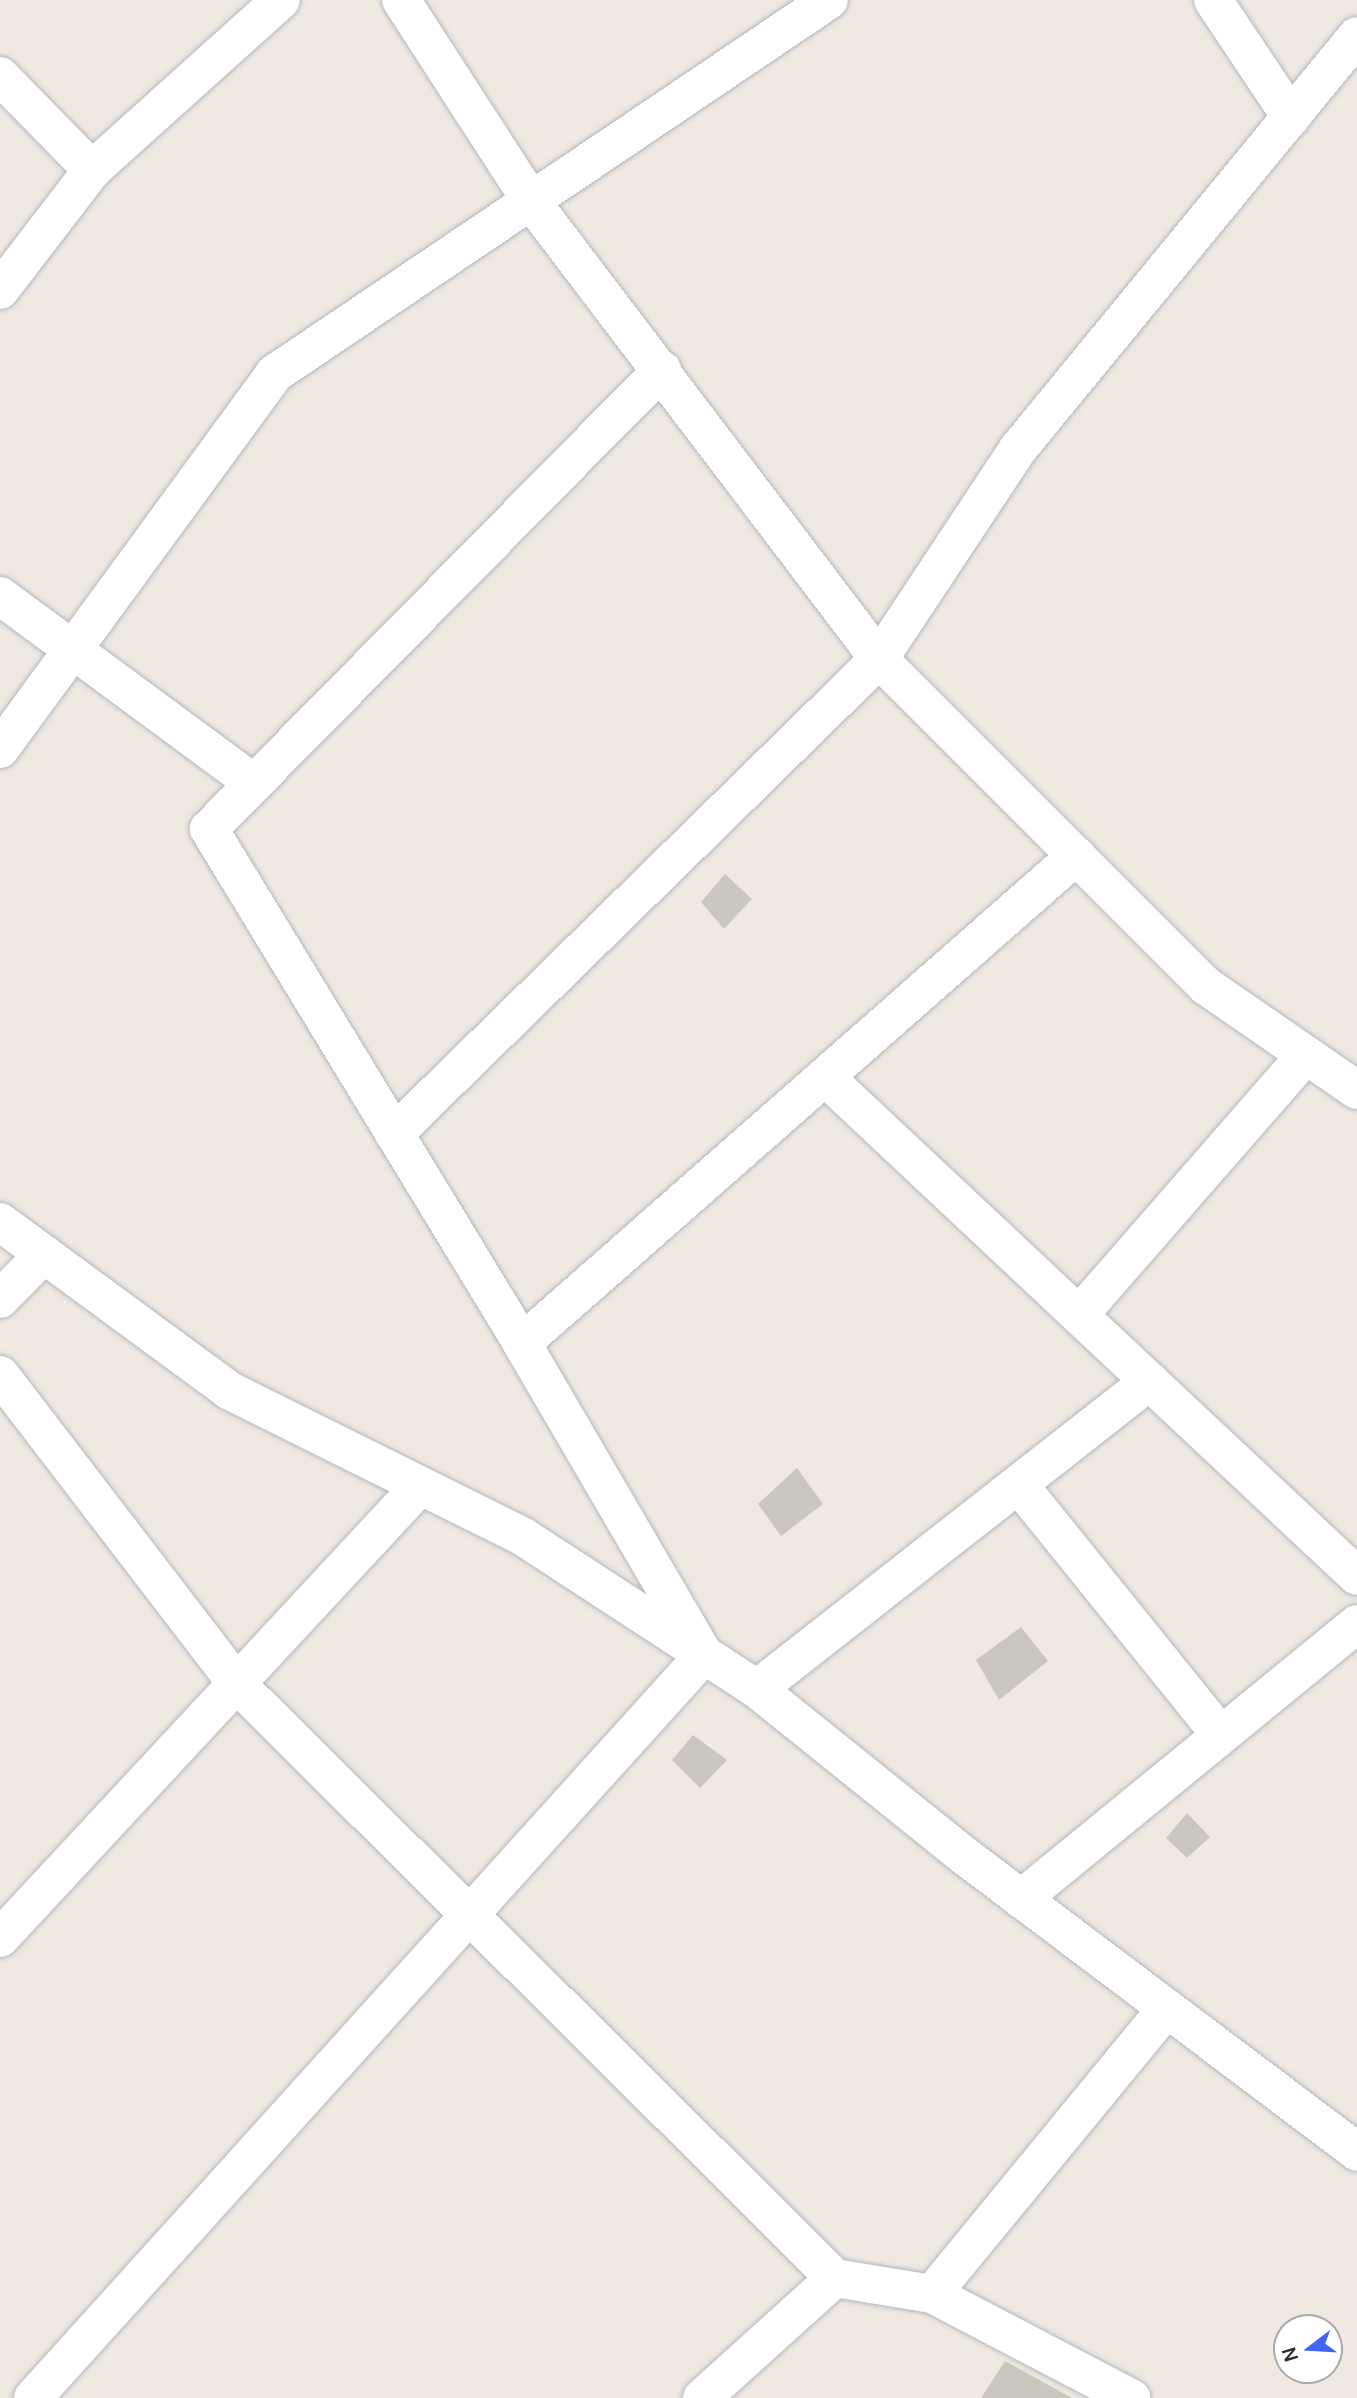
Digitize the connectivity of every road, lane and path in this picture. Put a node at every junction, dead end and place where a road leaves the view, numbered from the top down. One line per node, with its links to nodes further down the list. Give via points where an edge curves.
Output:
1 (281, 0): 8 (street)
2 (401, 0): 9 (street)
3 (830, 0): 9 (street)
4 (1213, 0): 7 (street)
5 (1357, 36): 7 (street)
6 (0, 76): 8 (street)
7 (1290, 117): 14 (street, via 1018,449)
8 (92, 170): 10 (street)
9 (531, 201): 11 (street); 13 (street, via 274,374)
10 (0, 290)
11 (662, 370): 14 (street); 16 (street)
12 (0, 596): 13 (street)
13 (73, 649): 15 (street); 16 (street)
14 (879, 659): 17 (street); 21 (street)
15 (0, 749)
16 (254, 783): 21 (street, via 209,829)
17 (1076, 856): 18 (street, via 1206,986); 19 (street)
18 (1306, 1055): 20 (street); 25 (street)
19 (825, 1077): 25 (street); 26 (street)
20 (1357, 1090)
21 (394, 1134): 26 (street)
22 (0, 1222): 23 (street)
23 (44, 1254): 24 (street); 30 (street, via 230,1391)
24 (0, 1299)
25 (1079, 1315): 28 (street)
26 (522, 1343): 33 (street)
27 (0, 1375): 34 (street)
28 (1150, 1381): 29 (street); 31 (street)
29 (1019, 1485): 35 (street); 36 (street)
30 (420, 1486): 33 (street, via 522,1536); 34 (street)
31 (1357, 1576)
32 (1357, 1624): 36 (street)
33 (704, 1655): 35 (street); 38 (street)
34 (236, 1683): 38 (street); 39 (street)
35 (757, 1689): 37 (street)
36 (1221, 1735): 37 (street)
37 (1021, 1899): 40 (street)
38 (469, 1915): 42 (street); 44 (street)
39 (0, 1938)
40 (1167, 2008): 41 (street); 43 (street)
41 (1357, 2152)
42 (835, 2278): 43 (street); 45 (street)
43 (932, 2294): 46 (street)
44 (33, 2398)
45 (702, 2398)
46 (1131, 2398)

